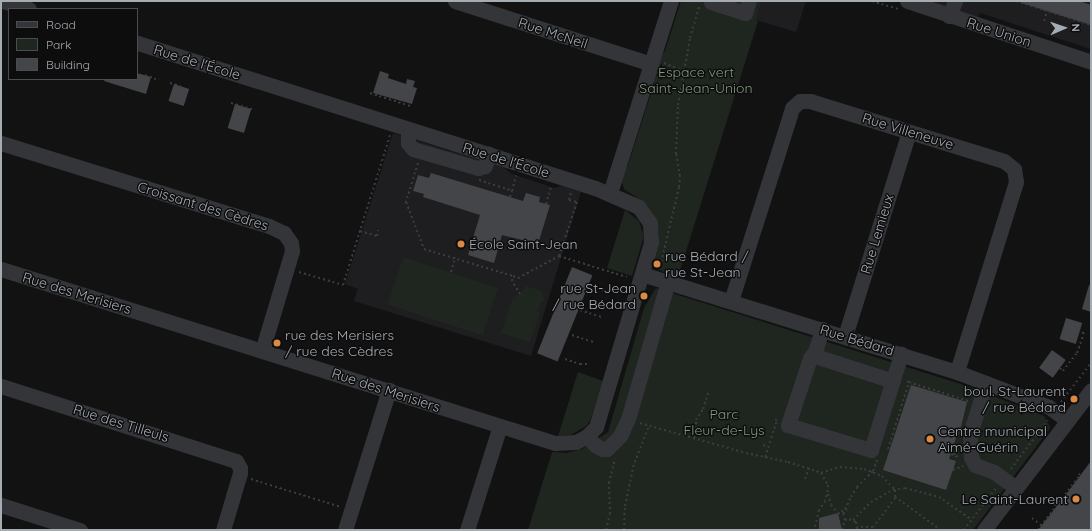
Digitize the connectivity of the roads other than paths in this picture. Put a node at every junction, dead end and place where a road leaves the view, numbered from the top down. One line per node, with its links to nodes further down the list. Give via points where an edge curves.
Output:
1 (3, 1): 8 (street)
2 (455, 1): 12 (street, Rue McNeil)
3 (671, 1): 12 (street)
4 (749, 1): 7 (street, via 745,13)
5 (907, 1): 9 (street, Rue Union)
6 (954, 1): 9 (street)
7 (706, 2)
8 (26, 8)
9 (949, 16): 11 (street, Rue Union)
10 (138, 43): 15 (street, Rue de l'École)
11 (1091, 62)
12 (654, 63): 15 (street)
13 (909, 132): 19 (street, Rue Villeneuve, via 810,101 796,103); 21 (street, Rue Lemieux); 25 (street, Rue Villeneuve, via 1004,161 1014,169 1016,176)
14 (1, 143): 22 (street, Croissant des Cèdres, via 269,226 284,233 291,243 292,251)
15 (610, 193): 17 (street, Rue de l'École, via 639,207 650,223 652,236)
16 (1, 269): 22 (street, Rue des Merisiers)
17 (637, 276): 18 (street, Rue Bédard); 33 (street, Rue de l'École, via 599,421)
18 (663, 276): 19 (street, Rue Bédard); 33 (street, via 628,419 620,436 606,449 602,449)
19 (731, 301): 20 (street, Rue Bédard)
20 (822, 329): 21 (street, Rue Bédard); 24 (street)
21 (845, 336): 23 (street, Rue Bédard)
22 (262, 351): 29 (street, Rue des Merisiers)
23 (902, 354): 25 (street, Rue Bédard); 26 (street)
24 (812, 355): 26 (street); 26 (street, via 788,425 871,450)
25 (957, 372): 27 (street, Rue Bédard)
26 (896, 380)
27 (986, 383): 31 (street, Rue Bédard, via 1049,407); 34 (street, via 970,434 971,457 975,465 994,472)
28 (1, 386): 37 (street, Rue des Tilleuls, via 227,457 239,464 240,475)
29 (389, 390): 32 (street, Rue des Merisiers); 38 (street)
30 (1091, 390): 31 (street)
31 (1067, 420): 34 (street)
32 (500, 426): 33 (street, Rue des Merisiers, via 561,444 576,442); 39 (street)
33 (587, 436)
34 (1016, 488): 40 (street)
35 (1, 505): 36 (street)
36 (80, 530)
37 (223, 530)
38 (345, 530)
39 (466, 530)
40 (984, 530)

